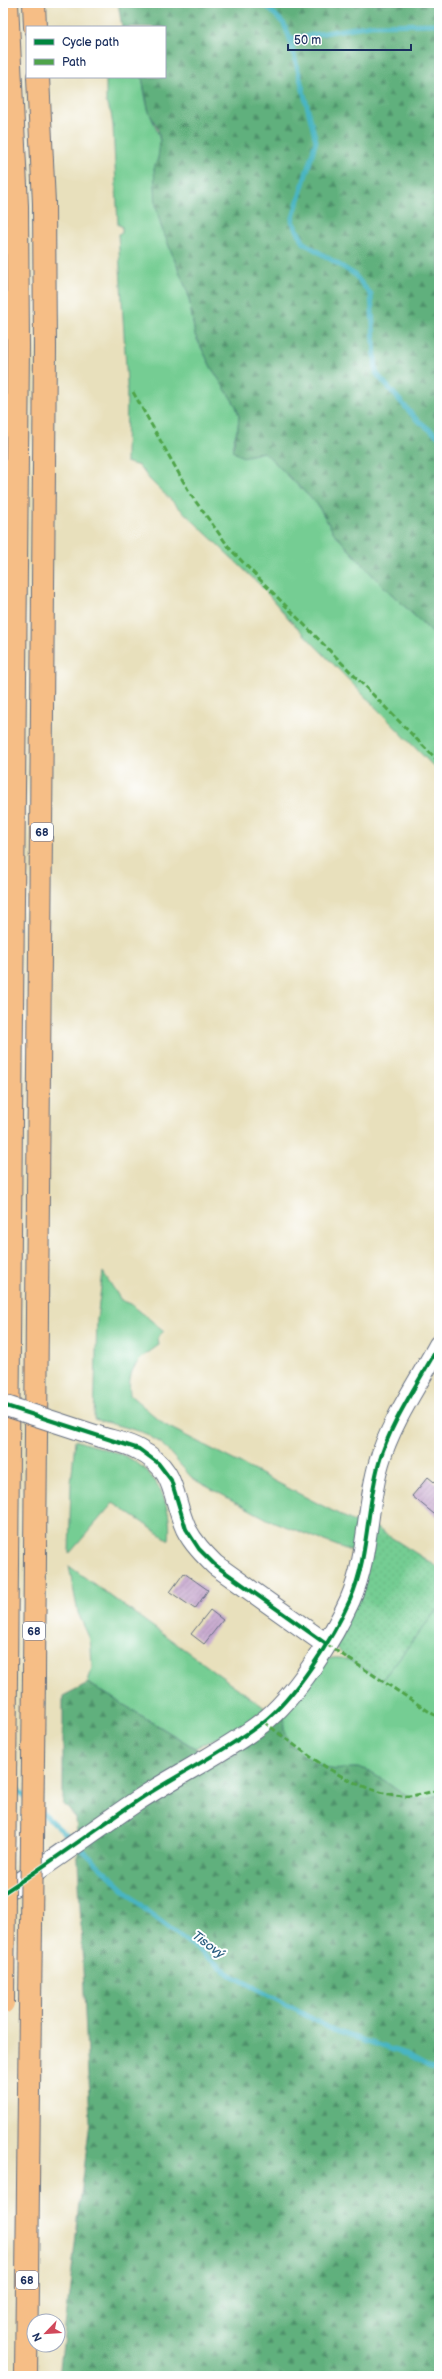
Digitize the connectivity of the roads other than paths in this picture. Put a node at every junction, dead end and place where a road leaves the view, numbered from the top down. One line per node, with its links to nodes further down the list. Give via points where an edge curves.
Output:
1 (7, 3): 9 (highway, 68, bridge, via 17,206 18,353)
2 (34, 3): 3 (highway)
3 (35, 26)
4 (38, 78): 10 (highway, 68, bridge, via 44,203 45,355)
5 (439, 1345): 7 (street, via 384,1445 374,1487 363,1561 350,1600)
6 (3, 1405): 7 (street, bridge, via 139,1449 158,1463 171,1480 186,1529 199,1549 215,1565)
7 (326, 1644): 8 (street, via 296,1687 264,1722 141,1799 62,1856)
8 (3, 1893)
9 (3, 2003)
10 (26, 2376)

